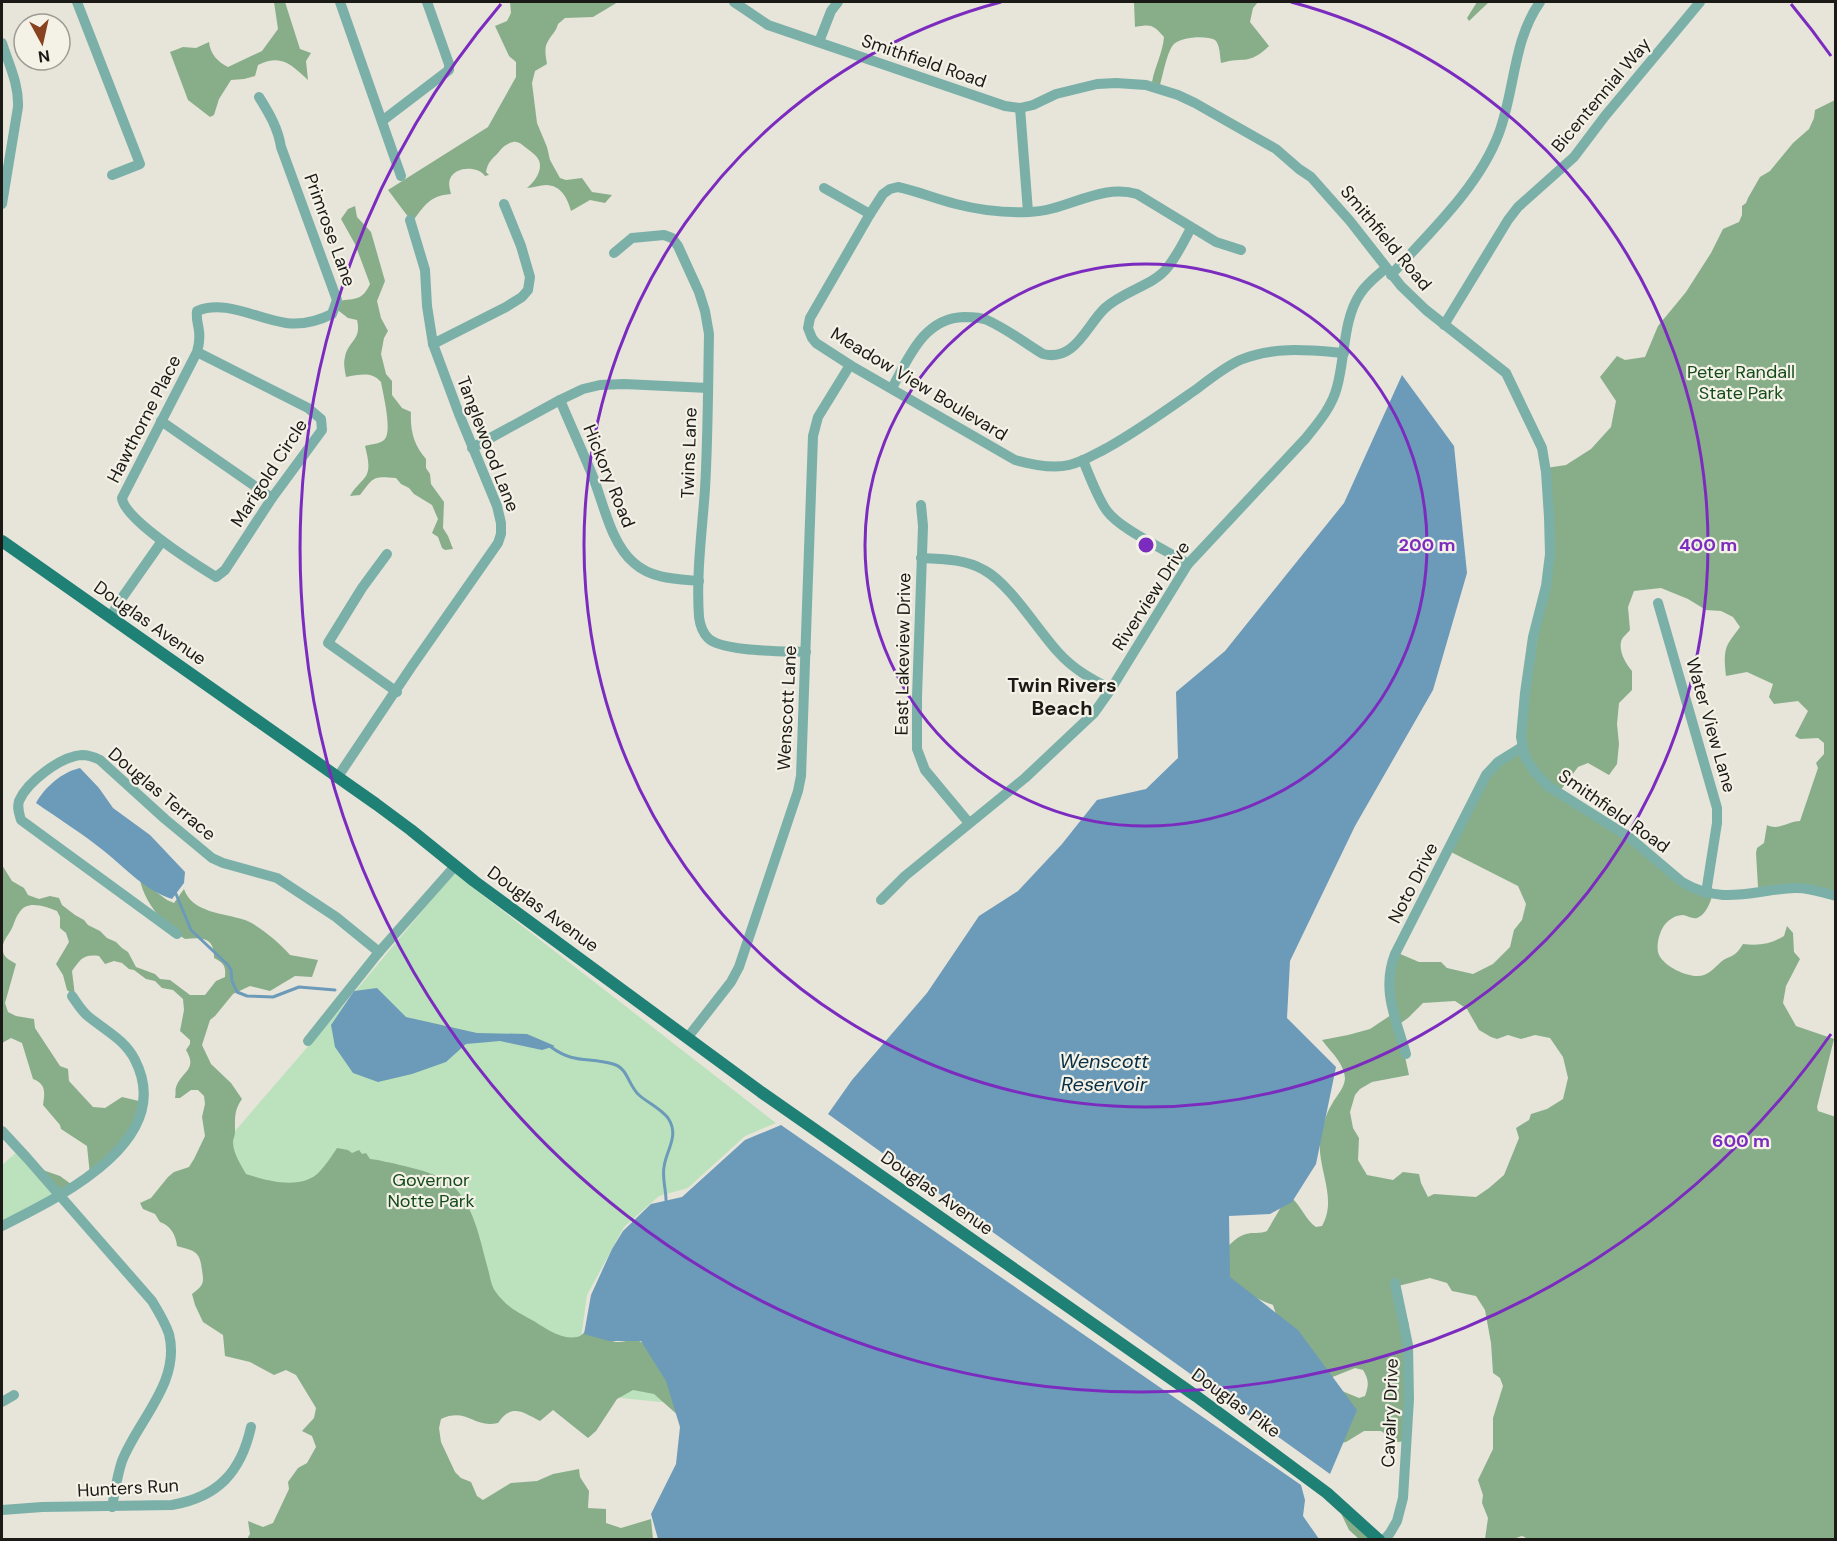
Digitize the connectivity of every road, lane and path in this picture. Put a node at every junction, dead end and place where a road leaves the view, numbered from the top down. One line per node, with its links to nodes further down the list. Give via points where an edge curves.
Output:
1 (77, 2): 13 (street, via 140,164)
2 (340, 2): 12 (street)
3 (427, 2): 12 (street, via 449,70)
4 (734, 2): 8 (street, Smithfield Road, via 768,25)
5 (838, 2): 8 (street)
6 (1539, 2): 24 (street, Riverview Drive, via 1524,31 1500,131 1485,163 1435,229)
7 (1700, 2): 26 (street, Bicentennial Way, via 1574,158 1518,207)
8 (819, 42): 11 (street, Smithfield Road)
9 (2, 44): 16 (street, via 18,95)
10 (259, 97): 25 (street, Primrose Lane, via 279,135 338,300 332,314 309,322 273,321 209,306)
11 (1020, 108): 18 (street); 24 (street, Smithfield Road, via 1056,94 1116,82 1146,85 1178,95 1276,149 1311,177)
12 (382, 121): 14 (street)
13 (112, 175)
14 (400, 176)
15 (824, 188): 19 (street)
16 (2, 204)
17 (504, 204): 27 (street, via 530,277 528,290 506,307)
18 (1028, 213): 19 (street, Meadow View Boulevard, via 955,204 898,187 883,195); 21 (street, Meadow View Boulevard, via 1056,209 1105,192 1128,191)
19 (870, 214): 30 (street, Meadow View Boulevard, via 808,323 816,343)
20 (410, 220): 27 (street, Tanglewood Lane, via 425,270)
21 (1191, 228): 22 (street, Meadow View Boulevard); 32 (street, via 1166,270 1116,298 1068,351 1053,356 1044,354 986,319 958,317 925,333)
22 (1241, 250)
23 (614, 252): 31 (street, Twins Lane, via 632,238 664,235 678,246 705,311 709,334)
24 (1389, 272): 26 (street, Smithfield Road); 29 (street, Riverview Drive, via 1366,286 1354,304)
25 (197, 311): 28 (street, Hawthorne Place)
26 (1444, 325): 50 (street, Smithfield Road, via 1506,373 1542,448 1550,554 1533,637)
27 (433, 344): 35 (street, Tanglewood Lane)
28 (197, 352): 34 (street, Hawthorne Place); 37 (street, Marigold Circle, via 308,408 321,419 322,430)
29 (1344, 353): 36 (street, Meadow View Boulevard, via 1282,350 1239,361 1126,437); 43 (street, Riverview Drive, via 1337,389 1320,421)
30 (850, 365): 32 (street, Meadow View Boulevard); 47 (street, Wenscott Lane, via 818,417 813,436)
31 (708, 388): 33 (street, via 600,385); 44 (street, Twins Lane)
32 (892, 388): 36 (street, Meadow View Boulevard, via 1015,460 1048,466)
33 (560, 400): 35 (street); 44 (street, Hickory Road, via 618,544 633,563 653,575)
34 (161, 421): 37 (street); 40 (street, Hawthorne Place, via 122,498 131,515)
35 (472, 448): 49 (street, Tanglewood Lane, via 497,506 501,534)
36 (1083, 460): 43 (street, via 1103,504 1115,519)
37 (272, 498): 40 (street, Marigold Circle, via 225,570 216,577)
38 (921, 505): 42 (street, East Lakeview Drive)
39 (2, 541): 46 (main road, Douglas Avenue)
40 (162, 541): 46 (street)
41 (387, 554): 49 (street, via 328,643)
42 (921, 558): 48 (street, via 952,559 984,569 1071,665); 52 (street, East Lakeview Drive, via 917,749 925,770)
43 (1188, 564): 48 (street, Riverview Drive)
44 (699, 581): 47 (street, Twins Lane, via 699,619 709,640 720,646)
45 (1658, 603): 54 (street, Water View Lane, via 1717,808)
46 (111, 617): 51 (main road, Douglas Avenue)
47 (806, 652): 60 (street, Wenscott Lane, via 798,791 739,967)
48 (1111, 689): 52 (street, Riverview Drive, via 1073,734)
49 (397, 692): 51 (street, Tanglewood Lane)
50 (1522, 747): 54 (street, Smithfield Road, via 1525,758 1548,786 1629,837 1682,882); 62 (street, Noto Drive, via 1486,775 1393,960 1388,987)
51 (338, 778): 53 (main road, Douglas Avenue)
52 (969, 824): 56 (street, Riverview Drive)
53 (455, 866): 58 (street); 60 (main road, Douglas Avenue)
54 (1706, 893): 55 (street, Smithfield Road, via 1733,896 1797,888)
55 (1836, 896)
56 (881, 900)
57 (177, 934): 58 (street, Douglas Terrace, via 21,819 18,803 31,784 65,759 82,755 100,760 212,858 277,879 336,917)
58 (379, 952): 61 (street)
59 (72, 996): 64 (street, via 87,1016 126,1046 136,1061 143,1092 139,1121 120,1150)
60 (688, 1037): 67 (main road, Douglas Avenue)
61 (308, 1041)
62 (1406, 1054)
63 (2, 1131): 64 (street)
64 (61, 1196): 65 (street); 71 (street, via 152,1301 161,1315 171,1349 169,1370 160,1392 123,1460)
65 (2, 1226)
66 (1395, 1283): 74 (street, Cavalry Drive, via 1408,1345 1409,1399 1403,1498 1397,1521)
67 (1064, 1305): 73 (main road, Douglas Pike, via 1327,1493)
68 (14, 1395): 69 (street)
69 (2, 1402)
70 (251, 1427): 71 (street, Hunters Run, via 238,1462 218,1487 207,1494 172,1505)
71 (112, 1507): 72 (street, Hunters Run)
72 (2, 1510)
73 (1379, 1539)
74 (1384, 1539)

